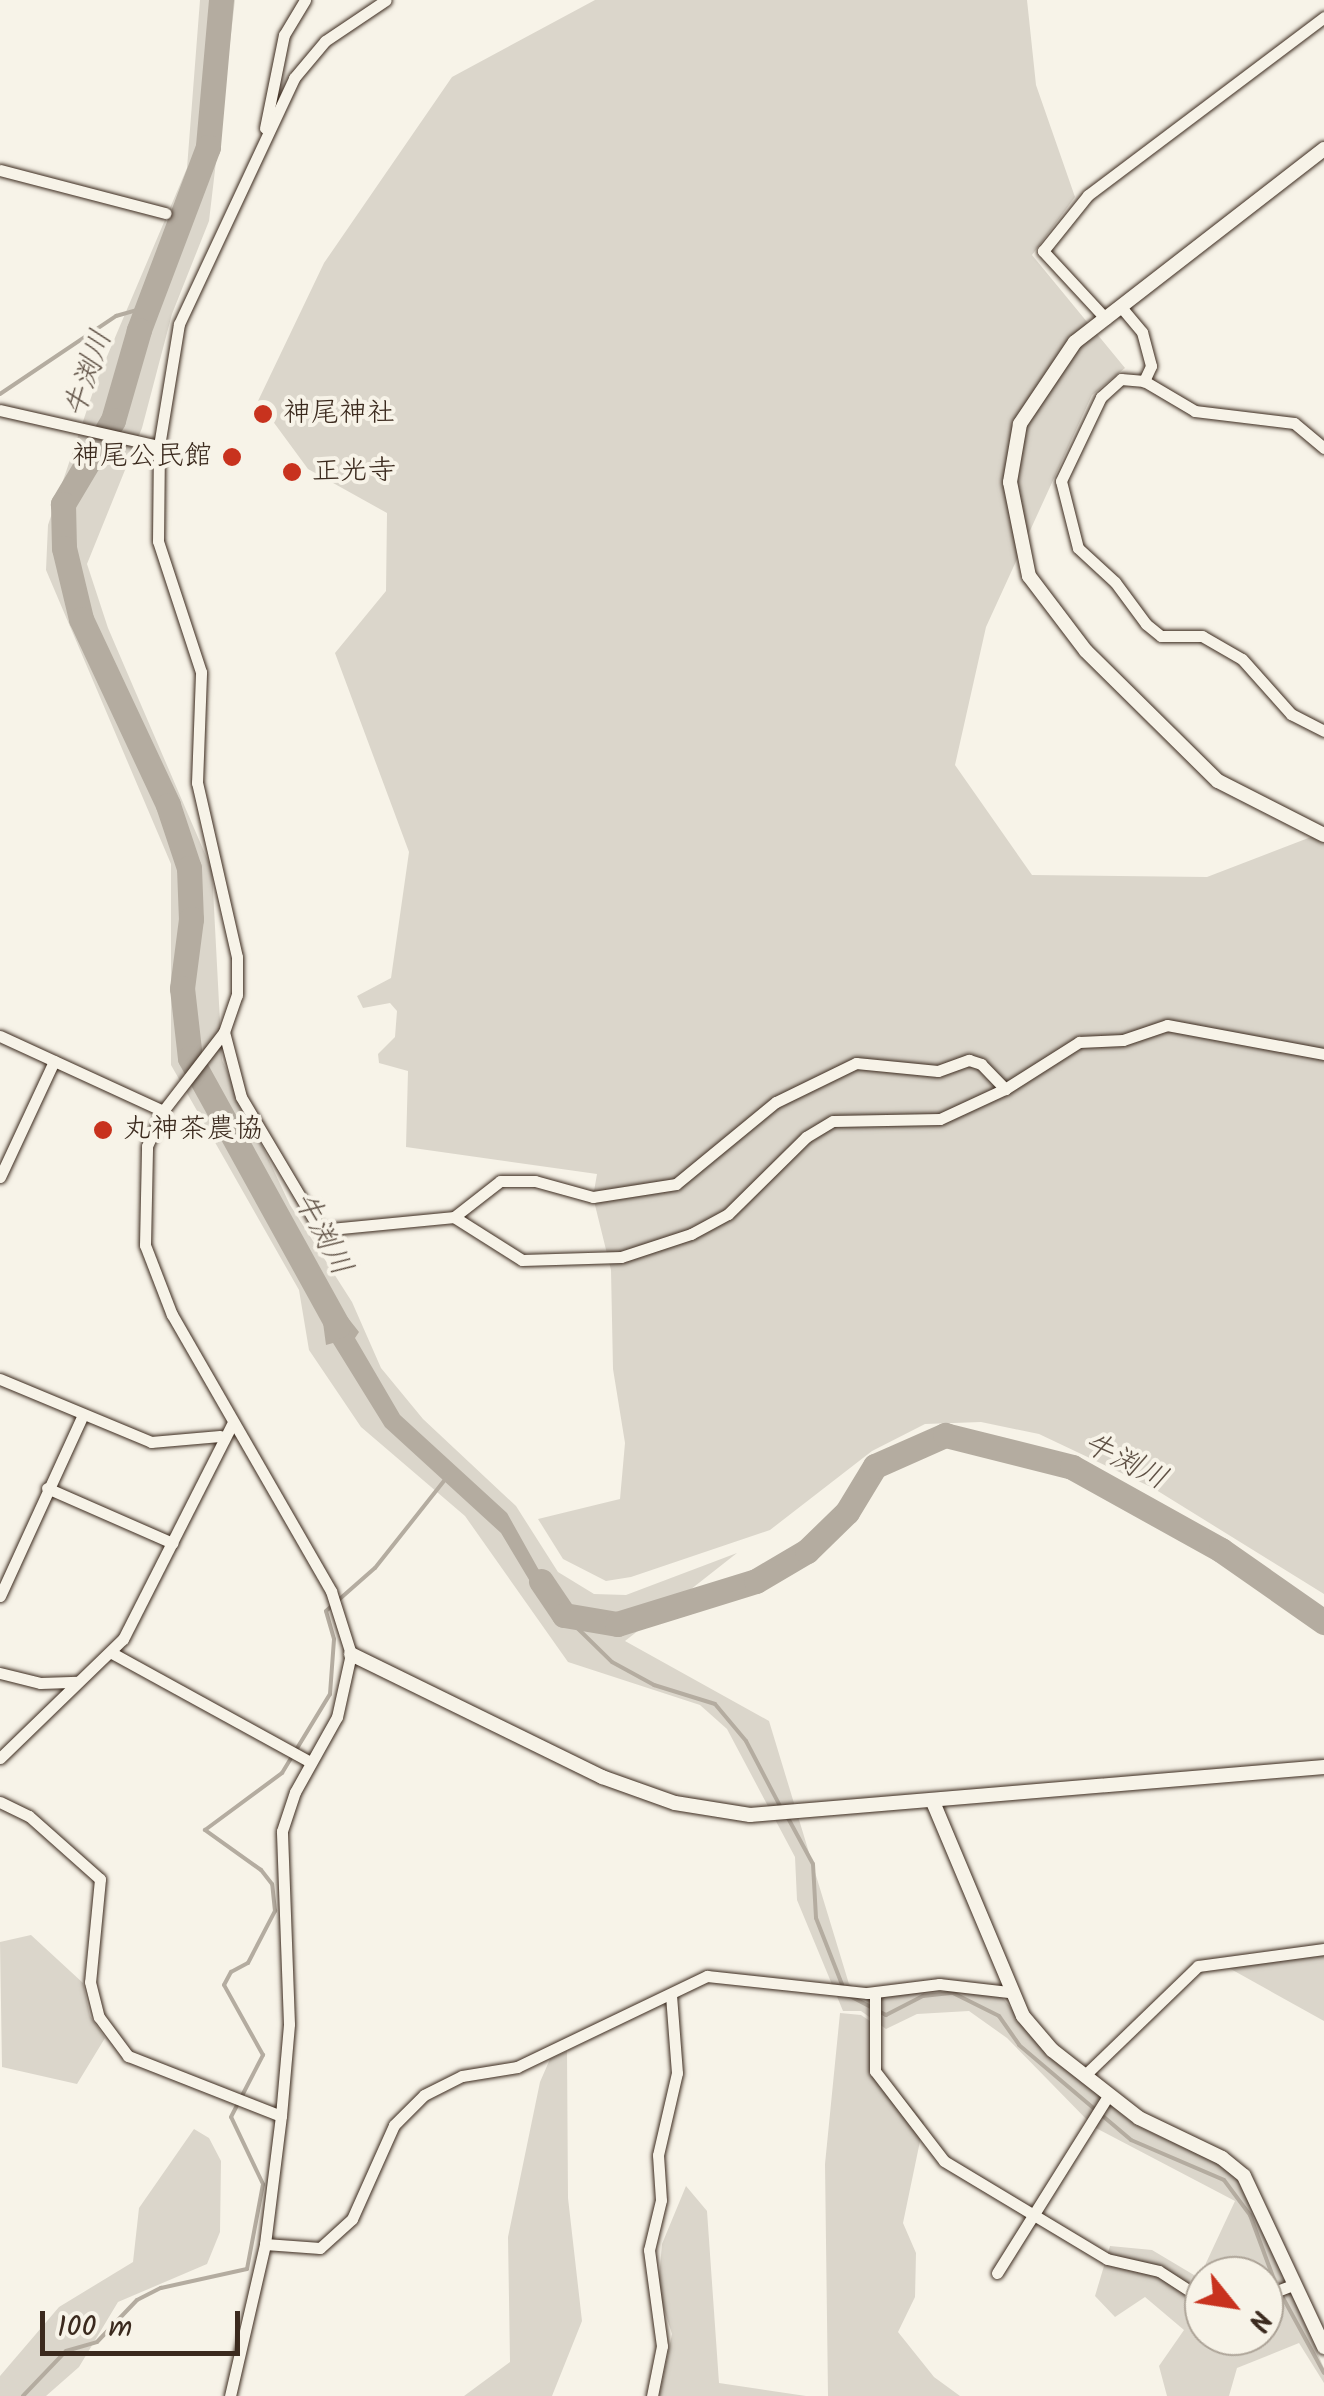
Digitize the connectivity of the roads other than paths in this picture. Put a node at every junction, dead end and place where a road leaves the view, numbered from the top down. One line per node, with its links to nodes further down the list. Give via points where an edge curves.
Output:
1 (305, 0): 4 (street, via 284,36)
2 (386, 0): 4 (street, via 310,56)
3 (1324, 17): 9 (street, via 1088,195 1042,251)
4 (262, 144): 12 (street, via 178,324)
5 (1324, 149): 8 (street)
6 (0, 170): 7 (street)
7 (165, 212)
8 (1121, 307): 9 (street); 10 (street, via 1142,332 1151,366)
9 (1106, 319): 15 (street, via 1058,360 1020,424 1010,482 1020,554 1048,606 1183,753 1252,801)
10 (1144, 380): 13 (street, via 1194,411 1294,423); 14 (street, via 1122,379 1101,397 1061,481 1078,548 1161,636 1202,636 1242,659 1291,714)
11 (0, 410): 12 (street)
12 (159, 446): 16 (street, via 158,541 200,672 197,784 237,957 237,994)
13 (1324, 448)
14 (1324, 731)
15 (1324, 835)
16 (224, 1032): 21 (street); 23 (street, via 240,1097 320,1230)
17 (0, 1036): 19 (street)
18 (1324, 1054): 20 (street, via 1168,1026 1123,1040 1079,1042)
19 (54, 1060): 21 (street); 22 (street)
20 (1005, 1089): 23 (street, via 940,1120 834,1122 806,1137 728,1214 691,1234 621,1256 508,1257); 23 (street, via 968,1060 938,1071 856,1064 776,1102 676,1184 594,1197 535,1181 500,1181)
21 (163, 1111): 26 (street, via 142,1176 145,1245 154,1280)
22 (0, 1177)
23 (454, 1218)
24 (0, 1379): 25 (street)
25 (83, 1415): 27 (street, via 151,1442); 28 (street)
26 (233, 1422): 27 (street); 32 (street, via 331,1591)
27 (220, 1436): 29 (street)
28 (47, 1488): 29 (street); 30 (street)
29 (172, 1543): 31 (street)
30 (0, 1596)
31 (112, 1652): 34 (street); 36 (street)
32 (350, 1654): 36 (street, via 338,1716); 39 (street, via 602,1777 675,1803 750,1815)
33 (0, 1672): 34 (street, via 40,1683)
34 (78, 1682): 35 (street)
35 (0, 1758)
36 (310, 1762): 46 (street, via 282,1831 289,2024)
37 (1324, 1767): 39 (street)
38 (0, 1802): 46 (street, via 29,1816 100,1879 90,1982 100,2017 128,2056)
39 (933, 1802): 41 (street)
40 (1324, 1949): 44 (street, via 1198,1966)
41 (1009, 1992): 42 (street, via 939,1984); 44 (street, via 1037,2034)
42 (876, 1993): 43 (street, via 707,1976); 47 (street, via 875,2070 944,2161)
43 (671, 1995): 48 (street, via 518,2066 462,2076 424,2096 394,2124 352,2219 320,2248); 55 (street, via 676,2072 658,2155 661,2200 649,2250 662,2346)
44 (1084, 2076): 45 (street)
45 (1108, 2096): 47 (street); 50 (street, via 1244,2176)
46 (281, 2116): 48 (street)
47 (1033, 2215): 49 (street); 51 (street, via 1108,2259 1159,2271)
48 (265, 2244): 54 (street)
49 (997, 2273)
50 (1293, 2285): 52 (street); 53 (street)
51 (1184, 2287)
52 (1284, 2288)
53 (1324, 2346)
54 (230, 2396)
55 (652, 2396)

